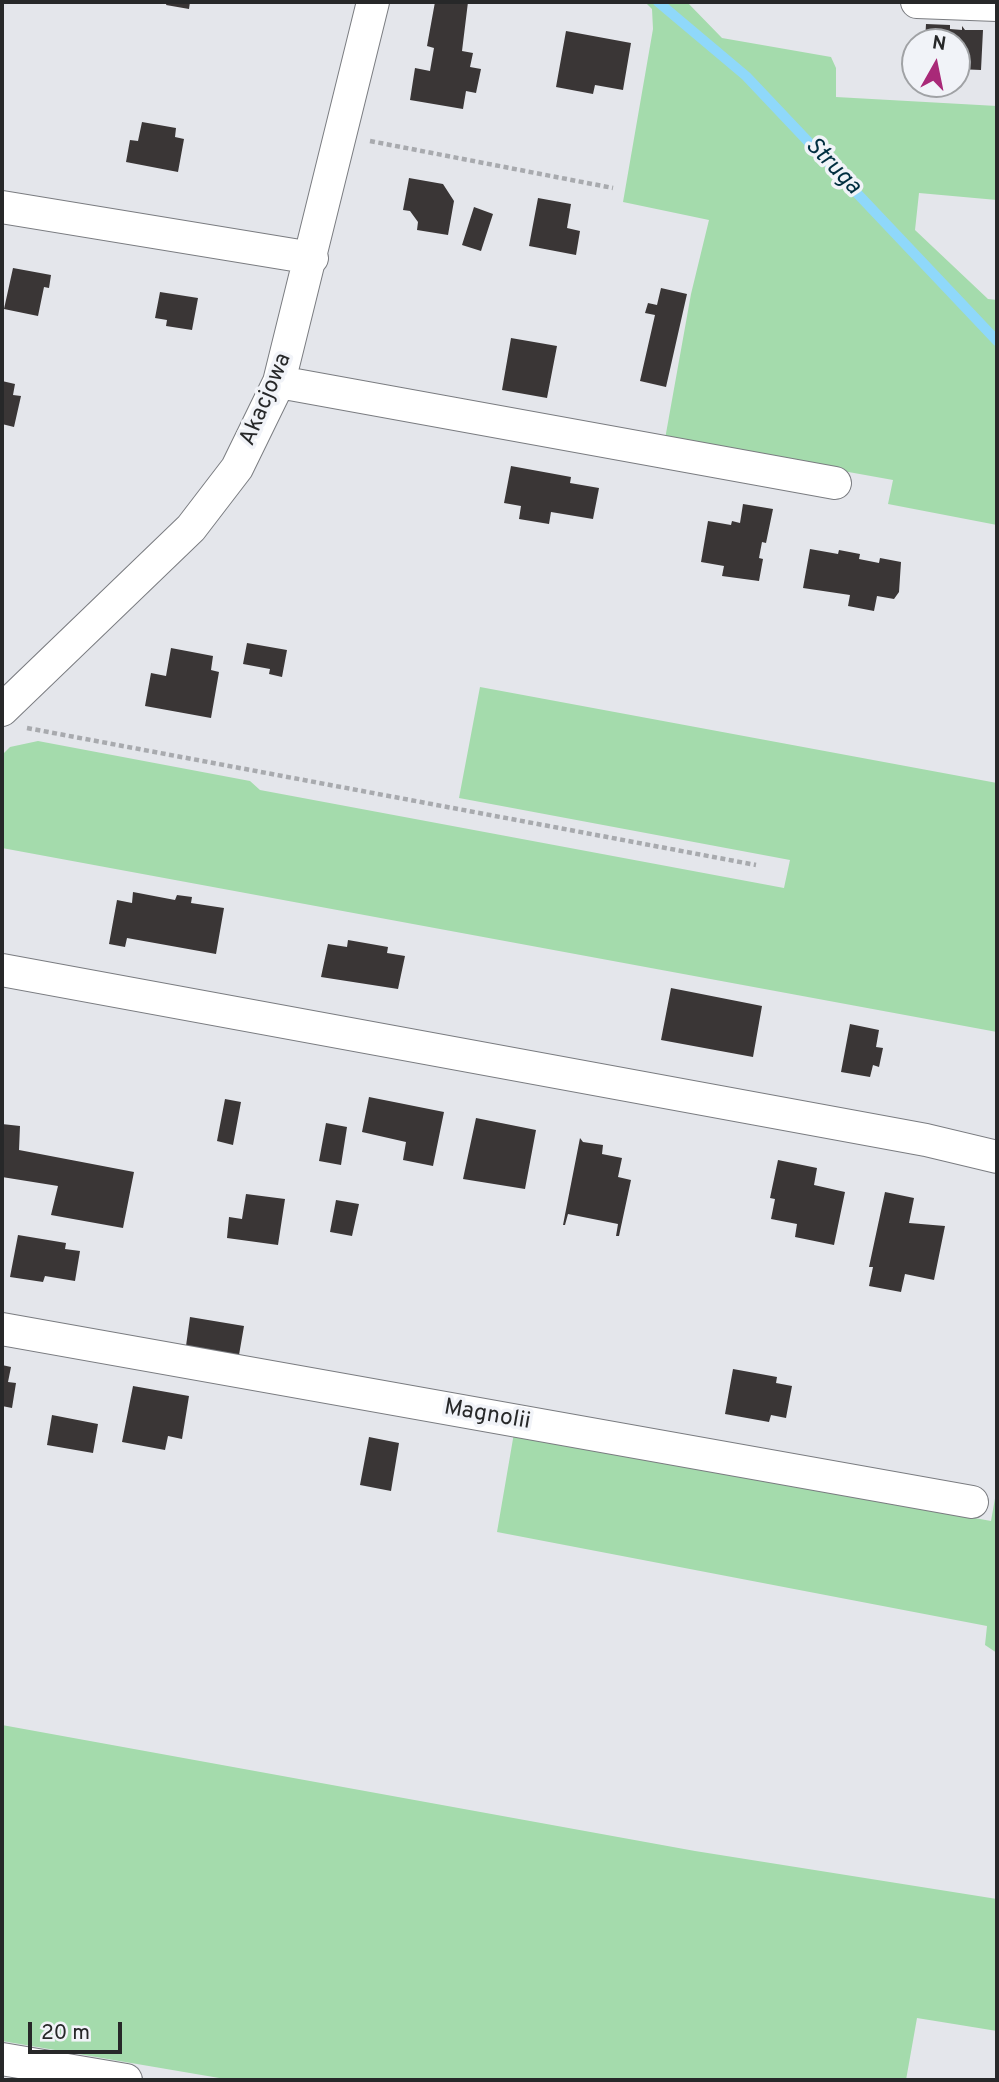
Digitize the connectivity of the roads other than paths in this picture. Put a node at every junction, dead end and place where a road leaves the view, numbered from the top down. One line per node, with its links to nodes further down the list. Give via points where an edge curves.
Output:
1 (373, 2): 5 (street, Akacjowa)
2 (917, 2): 3 (street)
3 (997, 5)
4 (2, 207): 5 (street)
5 (312, 258): 6 (street, Akacjowa)
6 (279, 383): 7 (street); 8 (street, Akacjowa, via 237,468 191,528)
7 (835, 483)
8 (8, 718)
9 (2, 970): 10 (street, via 912,1137)
10 (997, 1157)
11 (2, 1329): 12 (street, Magnolii)
12 (972, 1502)
13 (2, 2059): 14 (street)
14 (126, 2080)

